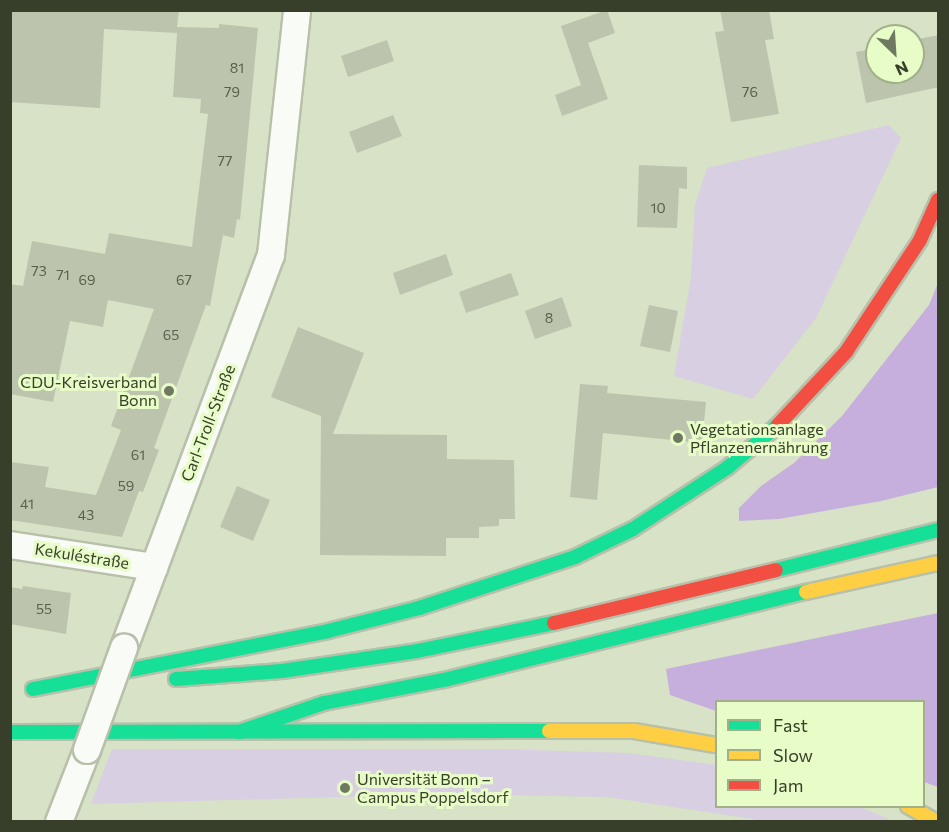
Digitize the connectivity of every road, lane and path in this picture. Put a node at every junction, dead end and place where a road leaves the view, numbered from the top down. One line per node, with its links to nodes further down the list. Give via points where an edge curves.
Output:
1 (297, 10): 6 (street, Carl-Troll-Straße, via 271,255)
2 (939, 200): 3 (highway, via 920,240 883,299 846,352 807,396 727,468 633,529 575,557 419,608 328,631 27,689 282,671 417,651 580,618)
3 (939, 530)
4 (10, 545): 6 (street, Kekuléstraße)
5 (939, 563): 8 (highway, via 854,580 444,680 324,704)
6 (154, 567): 11 (street, Carl-Troll-Straße, bridge)
7 (10, 732): 8 (highway)
8 (239, 732): 9 (highway, via 634,731)
9 (715, 745)
10 (910, 808): 12 (highway)
11 (59, 822)
12 (937, 822)

